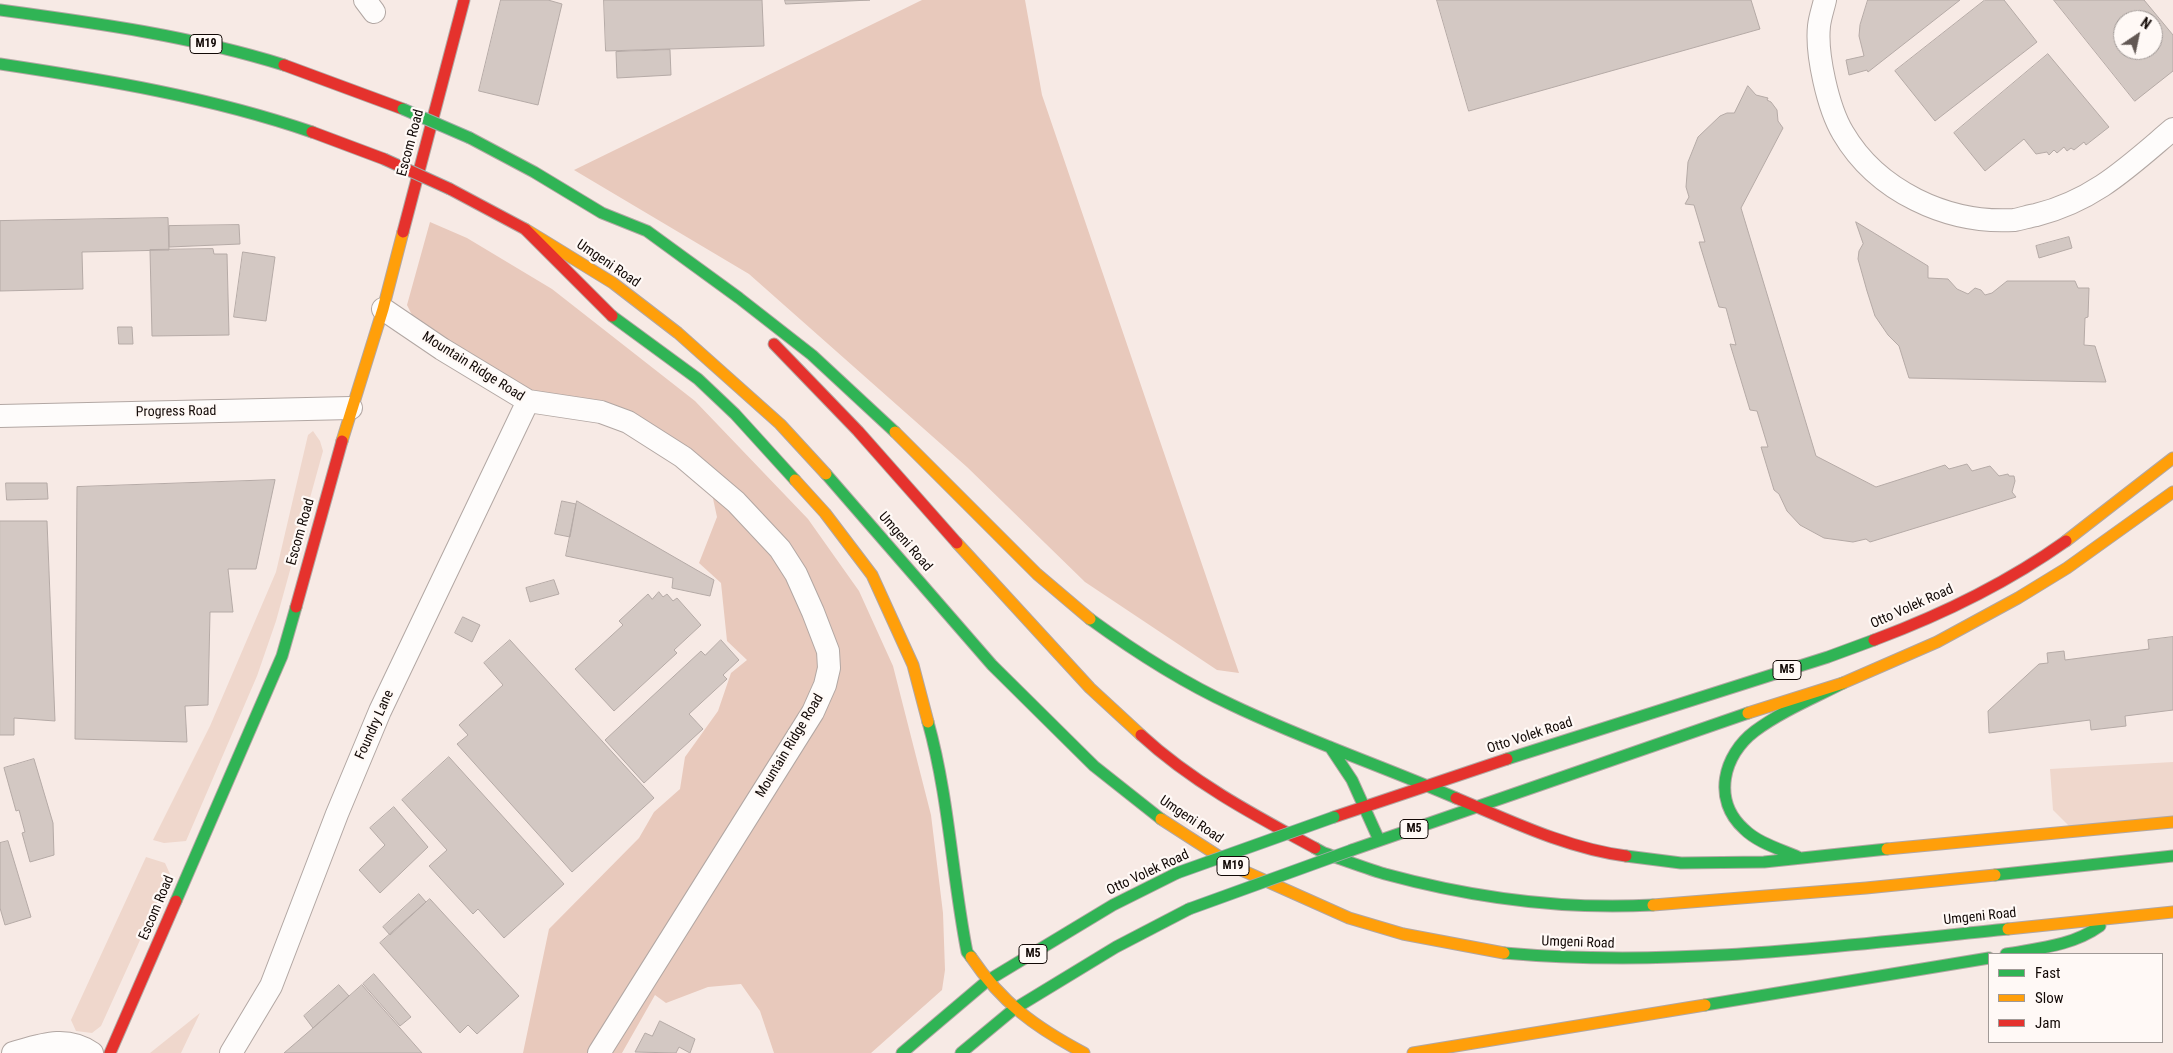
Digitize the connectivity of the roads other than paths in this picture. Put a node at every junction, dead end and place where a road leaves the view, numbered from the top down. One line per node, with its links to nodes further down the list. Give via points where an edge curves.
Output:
1 (464, 0): 9 (main road, Escom Road)
2 (1825, 0): 5 (street, via 1819,27 1820,59 1842,132 1869,164 1894,186 1928,206 1974,217 2015,220 2050,211 2080,200 2110,183)
3 (0, 10): 6 (main road, M19, bridge, via 100,24 216,46 306,72 470,138)
4 (0, 64): 7 (main road, M19, bridge, via 140,86 237,109 327,136 450,189)
5 (2173, 129)
6 (602, 213): 8 (main road, M19, via 677,264); 17 (main road, via 647,231 812,355 871,408 1037,574 1090,619 1166,670 1233,706)
7 (525, 229): 26 (main road, Umgeni Road / M19, via 613,283 732,379 780,424 992,665 1094,766 1165,822 1237,868 1349,918 1403,934 1498,953 1604,959 1819,948); 29 (main road, via 608,312 698,379 735,414 825,513 872,575 913,665 936,750 958,912 968,952)
8 (725, 302)
9 (383, 309): 11 (street, Mountain Ridge Road); 12 (main road, Escom Road)
10 (762, 334): 23 (main road, via 858,430 1090,688 1144,738 1229,801 1324,853 1385,874 1488,896 1550,905 1612,907 1866,888)
11 (528, 401): 34 (street, Foundry Lane, via 380,711 271,986); 35 (street, Mountain Ridge Road, via 575,407 628,422 683,458 736,502 780,549 796,574 828,651 825,685 813,712)
12 (351, 408): 13 (street, Progress Road); 33 (main road, Escom Road, via 282,656)
13 (0, 416)
14 (2173, 458): 18 (main road, Otto Volek Road / M5, via 2062,544 2020,571 1934,616 1828,658)
15 (2173, 492): 16 (main road, M5, via 2068,568 2018,598 1937,642)
16 (1843, 683): 20 (main road, M5, via 1724,721); 24 (main road, via 1755,731 1735,749 1726,770 1723,788 1726,803 1742,828 1756,839)
17 (1330, 747): 18 (main road); 19 (main road, via 1343,762)
18 (1427, 785): 19 (main road, Otto Volek Road / M5); 20 (main road)
19 (1365, 807): 22 (main road); 29 (main road, Otto Volek Road / M5, bridge, via 1177,873 1113,905)
20 (1477, 808): 22 (main road, M5); 24 (main road, via 1543,835 1612,854 1681,863 1764,862)
21 (2173, 822): 24 (main road)
22 (1379, 840): 30 (main road, M5, bridge, via 1189,909 1116,947)
23 (2173, 856)
24 (1798, 857)
25 (2173, 912): 26 (main road, Umgeni Road / M19)
26 (2109, 919): 27 (main road, via 2093,933 2076,940)
27 (2011, 953)
28 (1988, 958): 39 (main road)
29 (987, 981): 30 (main road); 36 (main road, Otto Volek Road / M5)
30 (1014, 1009): 37 (main road, M5); 38 (main road)
31 (13, 1053): 32 (street, via 60,1042 80,1045)
32 (92, 1053)
33 (110, 1053)
34 (231, 1053)
35 (598, 1053)
36 (902, 1053)
37 (961, 1053)
38 (1084, 1053)
39 (1413, 1053)

